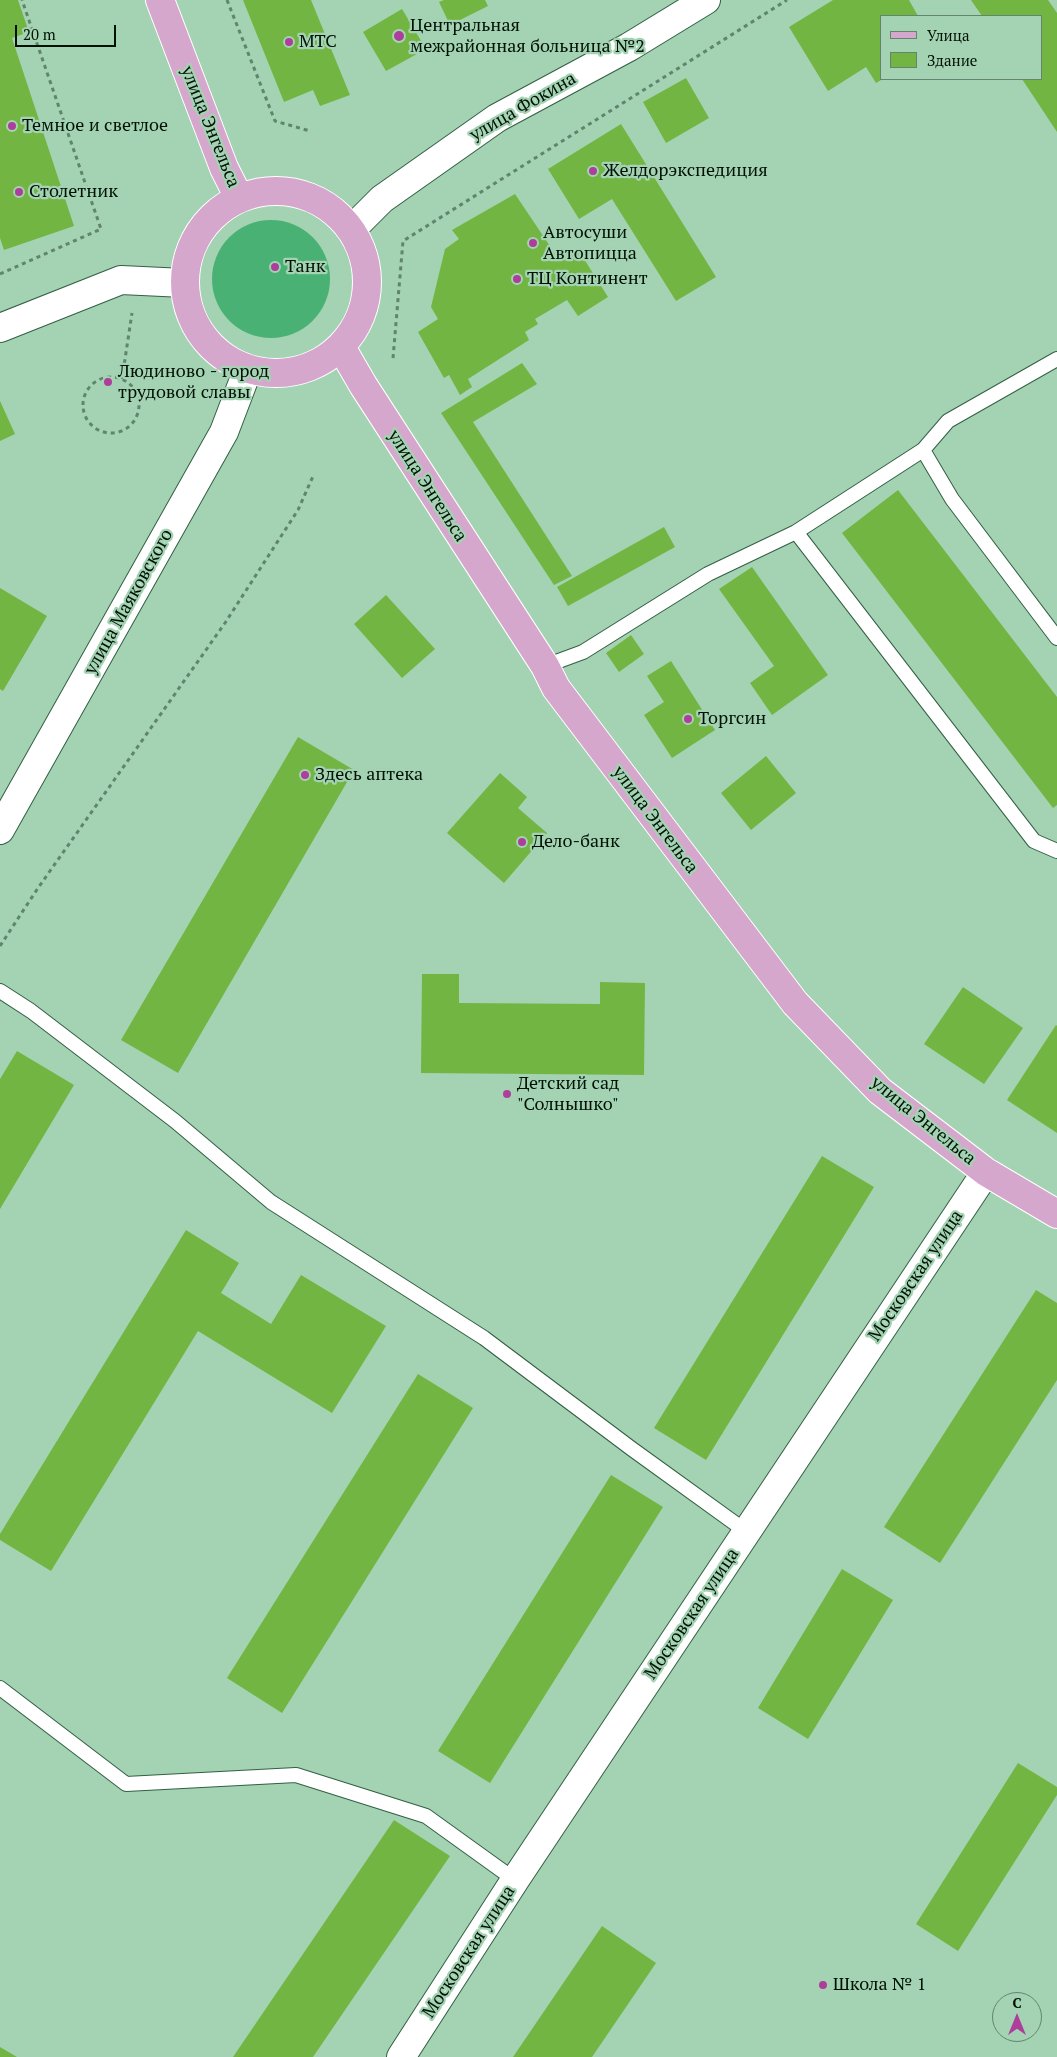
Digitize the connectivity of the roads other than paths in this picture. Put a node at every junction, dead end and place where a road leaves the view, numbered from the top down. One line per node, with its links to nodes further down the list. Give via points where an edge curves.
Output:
1 (160, 0): 3 (main road, улица Энгельса, via 224,168)
2 (706, 0): 4 (street, улица Фокина, via 629,47 497,118 382,199)
3 (239, 198): 4 (main road, via 270,191 301,194 329,208); 5 (main road, via 217,212 199,233 188,257)
4 (351, 230): 7 (main road, via 364,259 367,290 359,320)
5 (184, 283): 6 (street, via 121,280); 9 (main road, via 189,311 202,336 222,356)
6 (0, 328)
7 (341, 346): 9 (main road, via 321,362 297,371 273,374); 13 (main road, улица Энгельса)
8 (1057, 359): 10 (lane, via 948,421)
9 (248, 369): 14 (street, улица Маяковского, via 224,432)
10 (923, 450): 11 (lane); 12 (lane, via 952,499)
11 (796, 532): 13 (lane, via 708,574 582,652); 15 (lane, via 1034,841)
12 (1057, 638)
13 (545, 666): 17 (main road, улица Энгельса, via 562,696 795,1003 880,1090)
14 (0, 830)
15 (1057, 852)
16 (0, 991): 19 (lane, via 176,1121 271,1202 484,1338)
17 (986, 1172): 18 (main road, улица Энгельса); 19 (street, Московская улица)
18 (1057, 1214)
19 (746, 1532): 21 (street, Московская улица)
20 (0, 1688): 21 (lane, via 126,1784 296,1775 426,1816)
21 (515, 1880): 22 (street, Московская улица)
22 (401, 2057)

